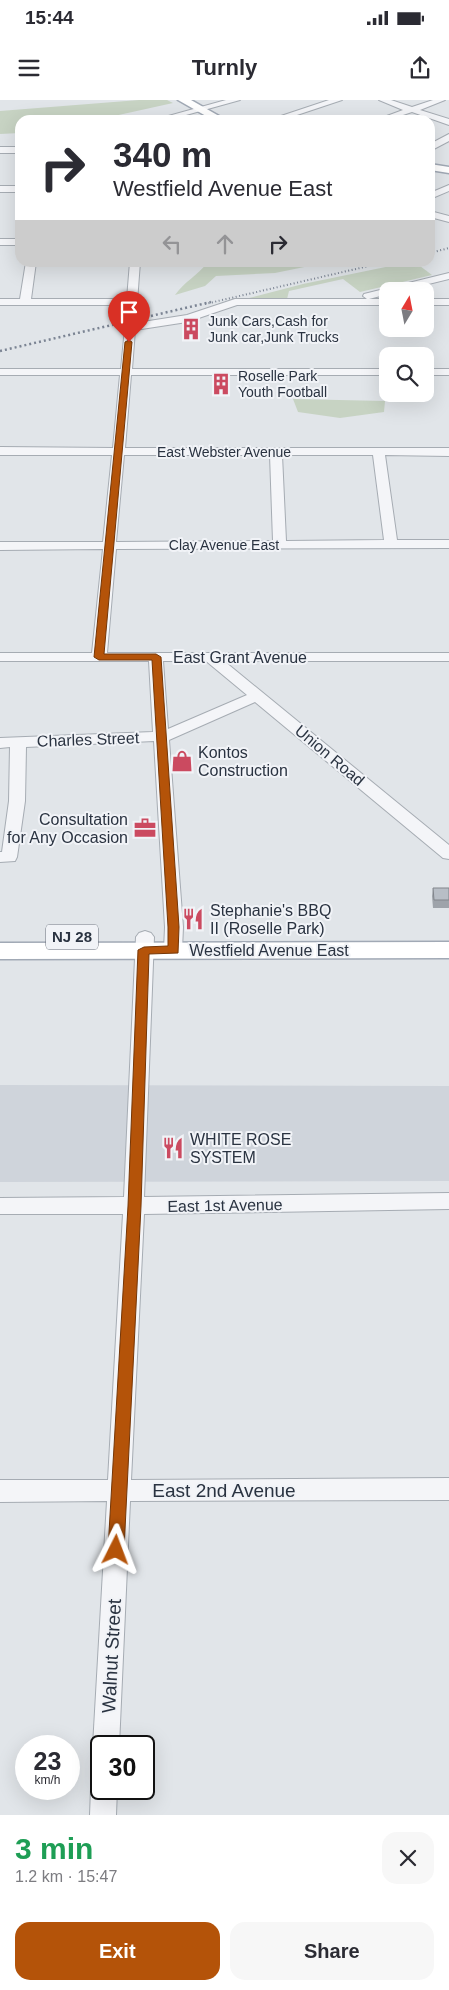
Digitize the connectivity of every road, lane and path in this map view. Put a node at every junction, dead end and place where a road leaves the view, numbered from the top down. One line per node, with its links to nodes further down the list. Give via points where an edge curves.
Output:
1 (183, 100): 6 (main road)
2 (236, 100): 6 (street)
3 (338, 100): 10 (street)
4 (383, 100): 7 (street)
5 (442, 100): 7 (street)
6 (202, 110): 8 (street); 9 (main road)
7 (411, 110): 11 (street); 12 (street)
8 (180, 115)
9 (212, 115)
10 (289, 115)
11 (396, 115)
12 (427, 115)
13 (435, 118): 14 (street)
14 (449, 122)
15 (448, 138): 16 (street)
16 (435, 145)
17 (0, 150): 18 (street)
18 (15, 150)
19 (435, 168): 20 (main road)
20 (449, 170)
21 (449, 188): 24 (street)
22 (0, 189): 23 (street)
23 (15, 189)
24 (435, 194)
25 (435, 215): 26 (street)
26 (449, 219)
27 (0, 242): 28 (street)
28 (15, 242)
29 (30, 267): 33 (street)
30 (135, 267): 33 (street, via 132,302)
31 (449, 276): 34 (street)
32 (0, 302): 33 (street)
33 (25, 302)
34 (341, 302): 35 (street); 39 (street, via 236,302 213,312 130,328)
35 (379, 302)
36 (434, 302): 37 (street)
37 (449, 302)
38 (0, 372): 39 (street)
39 (126, 372): 40 (street); 44 (street)
40 (379, 372)
41 (434, 372): 42 (street)
42 (449, 372)
43 (0, 451): 44 (street, East Webster Avenue)
44 (118, 452): 45 (street, East Webster Avenue); 50 (street)
45 (276, 452): 46 (street, East Webster Avenue); 51 (street)
46 (379, 452): 47 (street, East Webster Avenue); 48 (street)
47 (449, 452)
48 (391, 544): 49 (street, Clay Avenue East); 51 (street, Clay Avenue East)
49 (449, 544)
50 (109, 545): 51 (street, Clay Avenue East); 52 (street, Clay Avenue East); 54 (street)
51 (280, 545)
52 (0, 546)
53 (0, 657): 54 (street, East Grant Avenue)
54 (99, 657): 55 (street, East Grant Avenue)
55 (156, 657): 56 (street, East Grant Avenue); 59 (street)
56 (210, 657): 57 (street, East Grant Avenue); 58 (street, Union Road)
57 (449, 657)
58 (258, 695): 59 (street, Charles Street, via 174,733); 62 (street, Union Road)
59 (160, 736): 60 (street, Charles Street); 66 (street)
60 (18, 742): 61 (street, Charles Street); 63 (street, via 17,801 9,857)
61 (0, 743)
62 (449, 854)
63 (0, 857)
64 (449, 936): 66 (main road, Westfield Avenue East / NJ 28)
65 (0, 937): 67 (main road, Westfield Avenue East / NJ 28)
66 (174, 943): 67 (main road, Westfield Avenue East / NJ 28); 68 (main road, Westfield Avenue East / NJ 28)
67 (144, 944): 69 (main road, Westfield Avenue East / NJ 28); 72 (street, Walnut Street)
68 (449, 950)
69 (0, 951)
70 (449, 1201): 72 (street, East 1st Avenue)
71 (0, 1206): 72 (street, East 1st Avenue)
72 (134, 1206): 75 (street, Walnut Street)
73 (449, 1489): 75 (street, East 2nd Avenue)
74 (0, 1491): 75 (street, East 2nd Avenue)
75 (119, 1491): 76 (street, Walnut Street)
76 (107, 1735)
77 (104, 1800): 78 (street)
78 (103, 1815)

